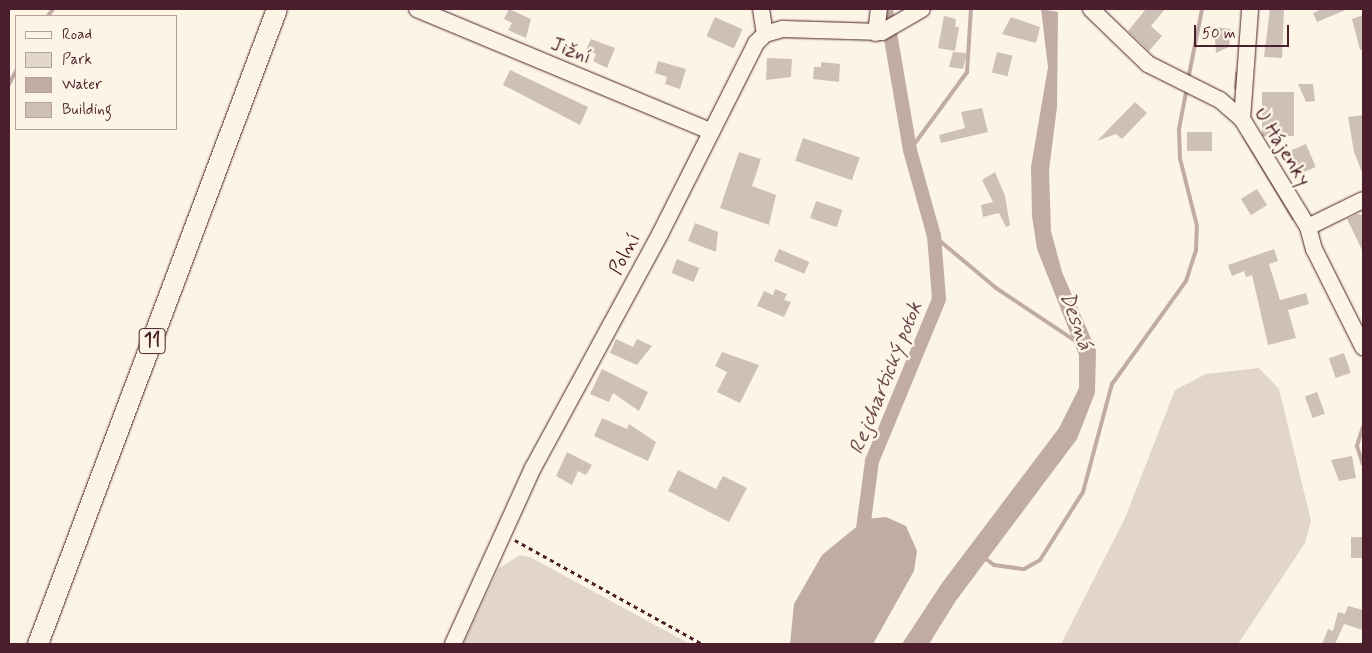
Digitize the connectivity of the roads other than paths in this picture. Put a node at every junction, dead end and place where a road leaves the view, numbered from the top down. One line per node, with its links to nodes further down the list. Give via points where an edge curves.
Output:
1 (278, 9): 15 (main road, 11)
2 (417, 9): 11 (street, Jižní)
3 (761, 9): 9 (street)
4 (879, 9): 8 (street)
5 (922, 9): 8 (street)
6 (1091, 9): 10 (street, U Hájenky, via 1148,64 1220,100)
7 (1250, 9): 10 (street)
8 (885, 31): 9 (street, via 783,30)
9 (764, 34): 11 (street, Polní)
10 (1242, 119): 13 (street, U Hájenky)
11 (710, 131): 16 (street, Polní, via 660,234 533,468 506,535)
12 (1363, 200): 13 (street)
13 (1308, 228): 14 (street, U Hájenky, via 1317,256)
14 (1363, 347)
15 (38, 644)
16 (454, 644)

